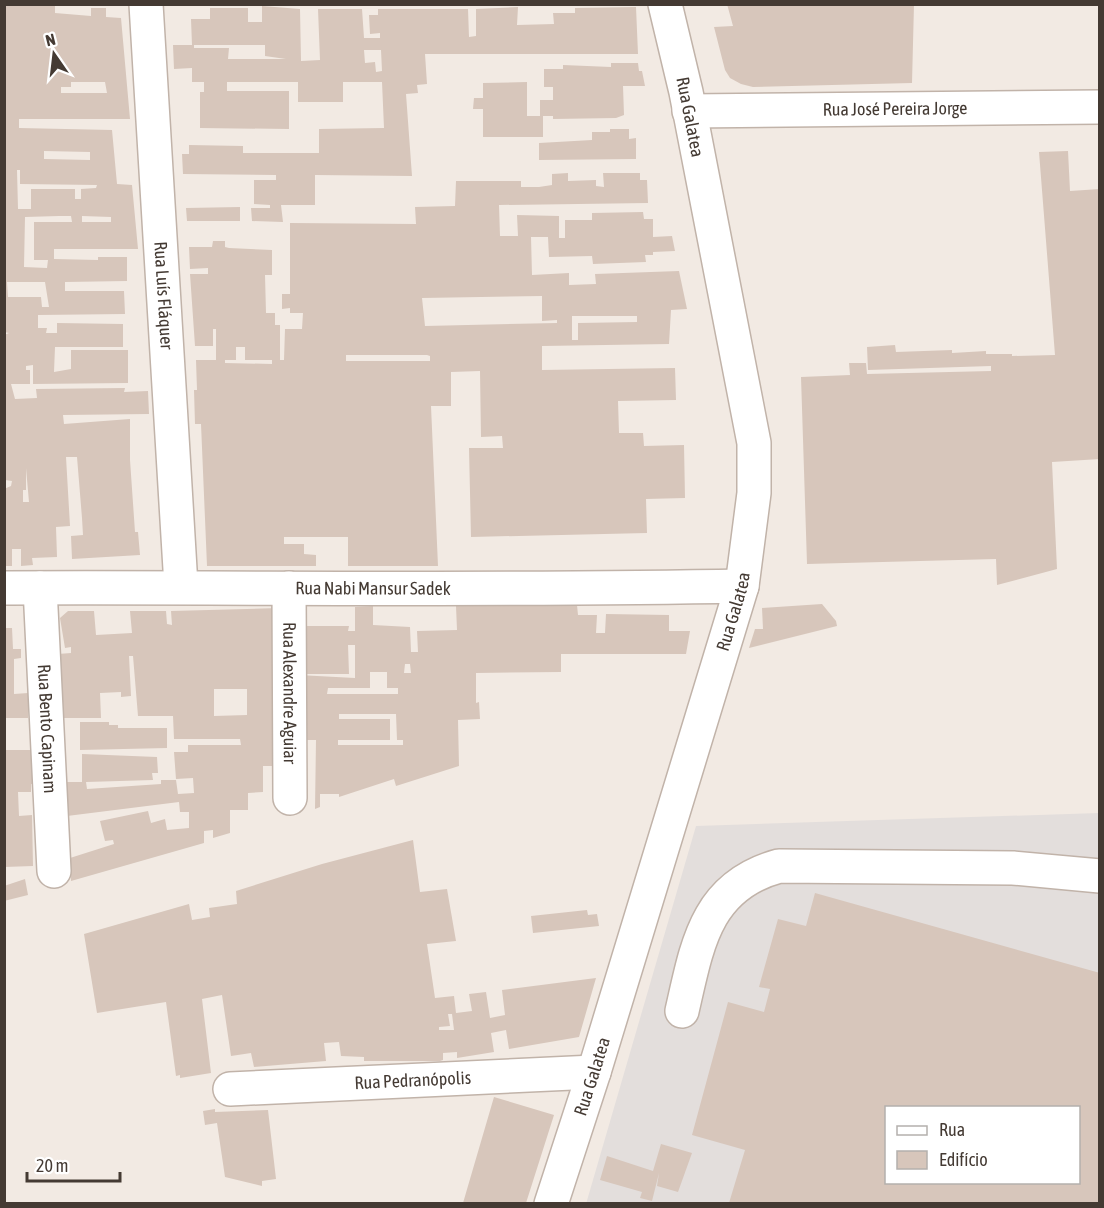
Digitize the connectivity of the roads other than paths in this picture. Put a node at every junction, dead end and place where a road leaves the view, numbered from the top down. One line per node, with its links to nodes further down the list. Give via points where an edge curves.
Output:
1 (146, 4): 5 (street, Rua Luís Fláquer)
2 (665, 4): 4 (street, Rua Galatea)
3 (1100, 107): 4 (street, Rua José Pereira Jorge)
4 (689, 111): 6 (street, Rua Galatea, via 754,443 754,493)
5 (181, 586): 8 (street, Rua Nabi Mansur Sadek); 9 (street, Rua Nabi Mansur Sadek)
6 (742, 586): 9 (street, Rua Nabi Mansur Sadek); 14 (street, Rua Galatea)
7 (4, 588): 8 (street, Rua Nabi Mansur Sadek)
8 (40, 588): 11 (street, Rua Bento Capinam)
9 (289, 588): 10 (street, Rua Alexandre Aguiar)
10 (290, 798)
11 (54, 871)
12 (1100, 876): 13 (street, via 1013,868 778,866 756,872 725,894 699,935)
13 (682, 1011)
14 (594, 1072): 15 (street, Rua Pedranópolis); 16 (street, Rua Galatea)
15 (230, 1089)
16 (550, 1203)

